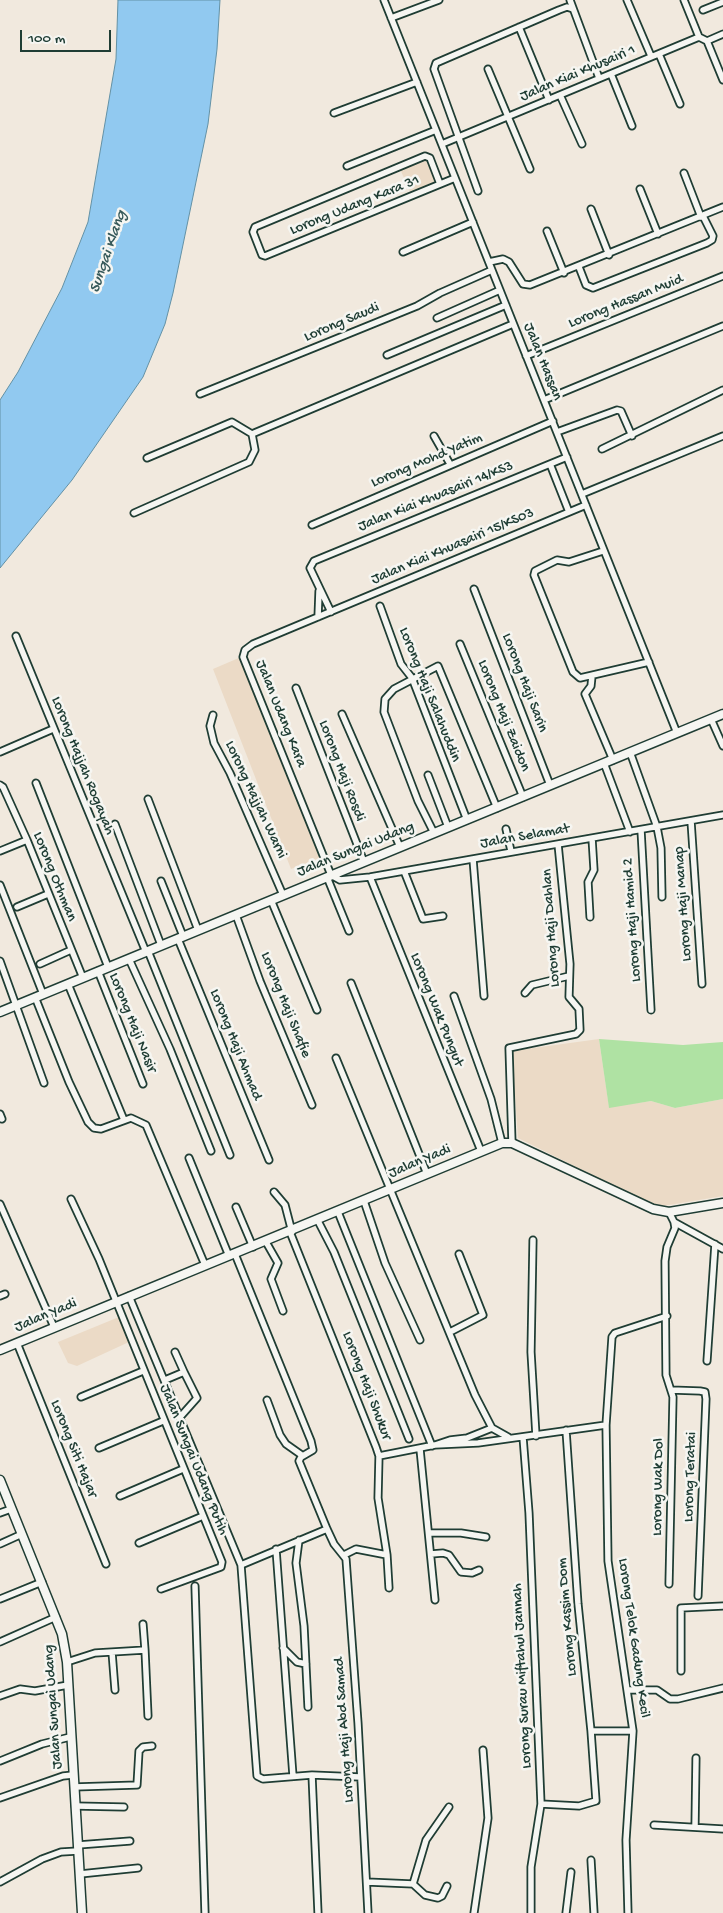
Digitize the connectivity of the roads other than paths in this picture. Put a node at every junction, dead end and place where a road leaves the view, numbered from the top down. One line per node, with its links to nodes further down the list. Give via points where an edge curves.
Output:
1 (384, 0): 9 (street, Jalan Hassan)
2 (439, 0): 9 (street)
3 (570, 0): 7 (street)
4 (627, 0): 15 (street)
5 (684, 0): 12 (street)
6 (723, 2): 8 (street)
7 (573, 9): 10 (street, via 567,7); 18 (street)
8 (703, 10)
9 (394, 17): 20 (street, Jalan Hassan)
10 (519, 27): 22 (street); 28 (street, via 436,63 434,69)
11 (723, 34): 13 (street)
12 (699, 37): 13 (street); 14 (street, Jalan Kiai Khusairi 1)
13 (707, 41): 19 (street)
14 (659, 54): 15 (street, Jalan Kiai Khusairi 1); 23 (street)
15 (651, 56): 17 (street, Jalan Kiai Khusairi 1)
16 (488, 69): 25 (street)
17 (611, 74): 18 (street, Jalan Kiai Khusairi 1); 26 (street)
18 (599, 78): 21 (street, Jalan Kiai Khusairi 1)
19 (723, 80)
20 (417, 82): 24 (street); 27 (street, Jalan Hassan)
21 (560, 95): 22 (street, Jalan Kiai Khusairi 1); 30 (street)
22 (549, 100): 25 (street, Jalan Kiai Khusairi 1)
23 (680, 104)
24 (334, 113)
25 (508, 117): 28 (street, Jalan Kiai Khusairi 1); 32 (street)
26 (632, 126)
27 (436, 130): 29 (street, Jalan Hassan); 31 (street)
28 (458, 138): 29 (street, Jalan Kiai Khusairi 1); 37 (street)
29 (442, 144): 34 (street, Jalan Hassan)
30 (582, 144)
31 (347, 166)
32 (530, 169)
33 (684, 173): 40 (street)
34 (455, 178): 35 (street, Lorong Udang Kara 31); 41 (street, Jalan Hassan)
35 (440, 184): 35 (street, Lorong Udang Kara 31, via 264,256 253,232 254,228 416,160 428,157)
36 (640, 189): 43 (street)
37 (478, 191)
38 (723, 207): 40 (street)
39 (591, 209): 45 (street)
40 (702, 216): 43 (street); 47 (street, via 713,236 707,243 593,288 586,285)
41 (473, 222): 44 (street); 46 (street, Jalan Hassan)
42 (548, 231): 49 (street)
43 (658, 234): 45 (street)
44 (403, 252)
45 (609, 255): 47 (street)
46 (489, 262): 48 (street, Jalan Hassan); 49 (street, via 503,259 509,262 524,284 530,285)
47 (579, 266): 49 (street)
48 (492, 270): 51 (street, Jalan Hassan); 59 (street, Lorong Saudi, via 417,306)
49 (564, 272)
50 (723, 276): 56 (street, Lorong Hassan Muid)
51 (500, 290): 52 (street, Jalan Hassan); 53 (street)
52 (506, 305): 54 (street, Jalan Hassan); 57 (street)
53 (437, 318)
54 (513, 324): 56 (street, Jalan Hassan); 63 (street)
55 (723, 326): 60 (street)
56 (532, 354): 60 (street, Jalan Hassan)
57 (387, 355)
58 (723, 390): 65 (street)
59 (200, 394)
60 (544, 400): 61 (street, Jalan Hassan)
61 (553, 421): 62 (street, Jalan Hassan); 71 (street, Lorong Mohd Yatim)
62 (559, 431): 65 (street, via 617,410 621,411); 69 (street, Jalan Hassan)
63 (252, 434): 68 (street, via 232,422); 75 (street, via 255,450 249,462)
64 (434, 436): 71 (street)
65 (632, 436): 67 (street)
66 (723, 436): 72 (street)
67 (602, 449)
68 (147, 458)
69 (564, 458): 70 (street, Jalan Kiai Khuasairi 14/KS3); 72 (street, Jalan Hassan)
70 (552, 463): 74 (street); 78 (street, Jalan Kiai Khuasairi 14/KS3, via 314,561 310,568)
71 (450, 464): 76 (street, Lorong Mohd Yatim)
72 (584, 493): 73 (street, Jalan Hassan)
73 (586, 505): 74 (street, Jalan Kiai Khuasairi 15/KS03); 77 (street, Jalan Hassan)
74 (570, 512): 81 (street, Jalan Kiai Khuasairi 15/KS03)
75 (134, 513)
76 (312, 525)
77 (603, 551): 85 (street, Jalan Hassan); 86 (street, via 569,562 558,560 535,571 534,575 573,672 580,678)
78 (319, 588): 81 (street); 82 (street)
79 (474, 589): 103 (street, Lorong Haji Sarin)
80 (380, 606): 87 (street, Lorong Haji Salahuddin, via 401,664)
81 (330, 612): 82 (street, Jalan Udang Kara)
82 (318, 617): 126 (street, Jalan Udang Kara, via 253,644 243,654)
83 (16, 636): 93 (street, Lorong Hajjah Rogayah)
84 (460, 644): 104 (street, Lorong Haji Zaidon)
85 (649, 662): 86 (street); 94 (street, Jalan Hassan)
86 (592, 676): 98 (street, via 591,686 585,694)
87 (412, 678): 106 (street, via 438,666); 108 (street, Lorong Haji Salahuddin); 116 (street, via 385,699 384,712 418,801)
88 (296, 688): 124 (street, Lorong Haji Rosdi)
89 (342, 714): 120 (street)
90 (723, 714): 92 (street, Jalan Sungai Udang)
91 (213, 715): 131 (street, Lorong Hajjah Warni, via 210,726 214,743)
92 (711, 719): 94 (street, Jalan Sungai Udang); 95 (street)
93 (53, 729): 96 (street); 143 (street, Lorong Hajjah Rogayah)
94 (677, 733): 97 (street, Jalan Sungai Udang)
95 (723, 746)
96 (0, 752)
97 (630, 752): 98 (street, Jalan Sungai Udang); 112 (street)
98 (613, 760): 99 (street, Jalan Sungai Udang)
99 (604, 763): 103 (street, Jalan Sungai Udang); 115 (street)
100 (428, 775): 111 (street)
101 (36, 783): 147 (street, Lorong Othman)
102 (1, 785): 118 (street, Lorong Othman)
103 (550, 785): 104 (street, Jalan Sungai Udang)
104 (523, 797): 106 (street, Jalan Sungai Udang)
105 (148, 799): 138 (street)
106 (497, 808): 108 (street, Jalan Sungai Udang)
107 (723, 815): 109 (street, Jalan Selamat)
108 (467, 820): 111 (street, Jalan Sungai Udang)
109 (691, 821): 112 (street, Jalan Selamat); 153 (street, Lorong Haji Manap)
110 (115, 824): 141 (street)
111 (448, 827): 116 (street, Jalan Sungai Udang)
112 (657, 827): 114 (street, Jalan Selamat); 132 (street)
113 (506, 829): 122 (street)
114 (641, 830): 115 (street, Jalan Selamat); 162 (street, Lorong Haji Hamid 2)
115 (630, 832): 117 (street, Jalan Selamat)
116 (434, 833): 120 (street, Jalan Sungai Udang)
117 (592, 838): 119 (street, Jalan Selamat); 137 (street, via 594,870 588,882)
118 (27, 840): 121 (street); 130 (street, Lorong Othman)
119 (558, 844): 122 (street, Jalan Selamat); 149 (street, Lorong Haji Dahlan)
120 (400, 847): 124 (street, Jalan Sungai Udang)
121 (0, 851)
122 (511, 851): 123 (street, Jalan Selamat)
123 (473, 859): 125 (street, Jalan Selamat); 157 (street)
124 (364, 862): 126 (street, Jalan Sungai Udang)
125 (404, 871): 127 (street, Jalan Selamat); 136 (street, via 423,919)
126 (329, 876): 127 (street, Jalan Selamat, via 340,880); 131 (street, Jalan Sungai Udang); 139 (street)
127 (370, 877): 171 (street, Lorong Wak Pungut)
128 (161, 881): 140 (street, Lorong Haji Ahmad)
129 (0, 885): 155 (street)
130 (48, 894): 134 (street); 142 (street, Lorong Othman)
131 (283, 895): 133 (street, Jalan Sungai Udang)
132 (662, 897)
133 (271, 900): 135 (street, Jalan Sungai Udang); 161 (street)
134 (17, 907)
135 (236, 915): 138 (street, Jalan Sungai Udang); 166 (street, Lorong Haji Shafie)
136 (444, 916)
137 (590, 917)
138 (198, 930): 140 (street, Jalan Sungai Udang)
139 (350, 931)
140 (181, 937): 141 (street, Jalan Sungai Udang); 174 (street, Lorong Haji Ahmad)
141 (161, 945): 143 (street, Jalan Sungai Udang)
142 (71, 950): 146 (street); 150 (street, Lorong Othman)
143 (147, 951): 144 (street, Jalan Sungai Udang); 172 (street)
144 (129, 958): 147 (street, Jalan Sungai Udang); 170 (street)
145 (0, 961): 159 (street)
146 (40, 964)
147 (108, 967): 148 (street, Jalan Sungai Udang)
148 (98, 971): 150 (street, Jalan Sungai Udang); 165 (street, Lorong Haji Nasir)
149 (569, 976): 154 (street, via 532,985); 169 (street, Lorong Haji Dahlan, via 569,998 580,1009 580,1030 576,1034 509,1048)
150 (83, 978): 152 (street, Jalan Sungai Udang)
151 (352, 983): 175 (street)
152 (68, 984): 155 (street, Jalan Sungai Udang); 167 (street)
153 (702, 984)
154 (525, 993)
155 (43, 994): 158 (street, Jalan Sungai Udang)
156 (454, 996): 168 (street, via 491,1100)
157 (484, 996)
158 (35, 997): 159 (street, Jalan Sungai Udang); 167 (street, via 88,1122 101,1129)
159 (16, 1005): 160 (street, Jalan Sungai Udang); 164 (street)
160 (1, 1009)
161 (317, 1010)
162 (652, 1010)
163 (336, 1058): 176 (street)
164 (44, 1083)
165 (144, 1084)
166 (312, 1105)
167 (124, 1120): 195 (street, via 131,1118 146,1125)
168 (502, 1143): 169 (street, Jalan Yadi); 171 (street, Jalan Yadi)
169 (512, 1143): 184 (street, Jalan Yadi, via 632,1200)
170 (211, 1151)
171 (481, 1151): 175 (street, Jalan Yadi)
172 (230, 1155)
173 (189, 1158): 194 (street)
174 (268, 1160)
175 (427, 1174): 176 (street, Jalan Yadi)
176 (392, 1189): 179 (street, Jalan Yadi); 201 (street)
177 (274, 1192): 187 (street, Lorong Haji Shukur, via 285,1205)
178 (71, 1199): 197 (street, Jalan Sungai Udang Putih)
179 (364, 1201): 183 (street, Jalan Yadi); 202 (street, via 385,1263)
180 (723, 1203): 184 (street, Jalan Yadi)
181 (0, 1204): 200 (street)
182 (236, 1207): 191 (street)
183 (338, 1212): 185 (street, Jalan Yadi); 222 (street)
184 (669, 1212): 186 (street)
185 (318, 1221): 187 (street, Jalan Yadi); 221 (street, via 334,1252)
186 (674, 1222): 190 (street); 199 (street, Lorong Wak Dol, via 665,1262)
187 (291, 1232): 189 (street, Jalan Yadi); 226 (street, Lorong Haji Shukur)
188 (533, 1240): 218 (street, via 531,1352)
189 (266, 1242): 191 (street, Jalan Yadi); 198 (street, via 278,1263 271,1279)
190 (715, 1244): 192 (street); 206 (street)
191 (253, 1247): 194 (street, Jalan Yadi)
192 (723, 1249)
193 (459, 1254): 201 (street, via 483,1315)
194 (232, 1255): 195 (street, Jalan Yadi); 225 (street, via 311,1440 313,1450)
195 (205, 1265): 196 (street, Jalan Yadi)
196 (130, 1296): 197 (street, Jalan Yadi); 209 (street)
197 (115, 1302): 200 (street, Jalan Yadi); 207 (street, Jalan Sungai Udang Putih)
198 (283, 1311)
199 (667, 1316): 210 (street, Lorong Wak Dol, via 666,1375); 215 (street, Lorong Telok Gadung Kecil, via 615,1333 612,1337)
200 (54, 1328): 203 (street, Jalan Yadi)
201 (450, 1332): 216 (street)
202 (420, 1340)
203 (17, 1343): 204 (street, Jalan Yadi); 244 (street, Lorong Siti Hajar)
204 (0, 1350)
205 (175, 1352): 208 (street)
206 (707, 1362)
207 (143, 1371): 211 (street); 214 (street, Jalan Sungai Udang Putih)
208 (184, 1372): 209 (street); 213 (street, via 197,1398)
209 (165, 1380): 213 (street)
210 (671, 1390): 248 (street, Lorong Wak Dol); 252 (street, Lorong Teratai, via 705,1392 706,1399)
211 (81, 1397)
212 (267, 1400): 225 (street, via 280,1435 286,1444)
213 (181, 1416): 245 (street)
214 (164, 1421): 223 (street); 227 (street, Jalan Sungai Udang Putih)
215 (606, 1425): 217 (street); 268 (street, Lorong Telok Gadung Kecil, via 610,1585)
216 (492, 1428): 219 (street); 222 (street)
217 (566, 1430): 218 (street); 272 (street, Lorong Kassim Dom, via 578,1611)
218 (536, 1436): 220 (street)
219 (508, 1437): 220 (street); 222 (street)
220 (523, 1437): 285 (street, Lorong Surau Miftahul Jannah)
221 (409, 1439)
222 (433, 1446): 224 (street)
223 (99, 1448)
224 (420, 1449): 226 (street); 234 (street)
225 (303, 1456): 233 (street, via 299,1461)
226 (379, 1456): 243 (street, Lorong Haji Shukur, via 378,1498)
227 (183, 1469): 229 (street); 232 (street, Jalan Sungai Udang Putih)
228 (1, 1483): 230 (street, Jalan Sungai Udang)
229 (120, 1496)
230 (12, 1509): 231 (street); 235 (street, Jalan Sungai Udang)
231 (0, 1514)
232 (203, 1516): 238 (street); 251 (street, Jalan Sungai Udang Putih, via 222,1562 221,1567)
233 (327, 1529): 237 (street); 242 (street)
234 (429, 1533): 236 (street); 241 (street)
235 (22, 1534): 239 (street); 247 (street, Jalan Sungai Udang)
236 (486, 1537)
237 (299, 1540): 240 (street); 263 (street, via 296,1563)
238 (139, 1543)
239 (0, 1544)
240 (276, 1549): 245 (street); 259 (street)
241 (432, 1554): 246 (street, via 449,1555 461,1572); 254 (street)
242 (344, 1555): 243 (street, via 356,1549); 282 (street, Lorong Haji Abd Samad, via 349,1579)
243 (387, 1555): 250 (street, Lorong Haji Shukur)
244 (106, 1564)
245 (242, 1565): 281 (street, via 257,1776 263,1779)
246 (478, 1570)
247 (42, 1582): 253 (street); 256 (street, Jalan Sungai Udang)
248 (668, 1584)
249 (195, 1586): 303 (street)
250 (388, 1588)
251 (161, 1589)
252 (698, 1596)
253 (0, 1599)
254 (435, 1600)
255 (723, 1606): 264 (street, via 681,1608)
256 (56, 1617): 258 (street); 262 (street, Jalan Sungai Udang)
257 (143, 1624): 260 (street)
258 (0, 1642)
259 (283, 1648): 263 (street, via 297,1662); 281 (street)
260 (145, 1650): 261 (street); 271 (street)
261 (112, 1652): 262 (street); 267 (street)
262 (67, 1662): 265 (street, Jalan Sungai Udang)
263 (306, 1664): 270 (street)
264 (682, 1671)
265 (68, 1685): 269 (street, via 35,1691 20,1689); 274 (street, Jalan Sungai Udang)
266 (723, 1688): 268 (street, via 678,1699 670,1699 657,1690)
267 (115, 1690)
268 (628, 1690): 273 (street, Lorong Telok Gadung Kecil)
269 (0, 1696)
270 (308, 1706)
271 (148, 1716)
272 (591, 1731): 273 (street); 285 (street, Lorong Kassim Dom, via 596,1801 578,1806)
273 (634, 1731): 310 (street, Lorong Telok Gadung Kecil, via 626,1840)
274 (70, 1737): 278 (street); 279 (street, Jalan Sungai Udang)
275 (152, 1746): 283 (street, via 143,1746 139,1751 137,1785)
276 (483, 1750): 306 (street, via 488,1818)
277 (696, 1758): 290 (street)
278 (0, 1761)
279 (73, 1775): 283 (street, Jalan Sungai Udang); 284 (street)
280 (312, 1775): 281 (street); 282 (street); 304 (street)
281 (293, 1776)
282 (360, 1777): 299 (street, Lorong Haji Abd Samad)
283 (74, 1787): 286 (street, Jalan Sungai Udang)
284 (0, 1798)
285 (542, 1804): 307 (street, Lorong Surau Miftahul Jannah, via 531,1867)
286 (75, 1806): 287 (street); 293 (street, Jalan Sungai Udang)
287 (124, 1807)
288 (449, 1807): 300 (street, via 426,1840)
289 (654, 1825): 290 (street)
290 (695, 1827): 291 (street)
291 (723, 1829)
292 (130, 1841): 293 (street)
293 (78, 1848): 297 (street, Jalan Sungai Udang); 298 (street, via 61,1852)
294 (591, 1860): 309 (street)
295 (138, 1868): 297 (street)
296 (571, 1872): 308 (street)
297 (80, 1874): 302 (street, Jalan Sungai Udang)
298 (1, 1881)
299 (366, 1882): 300 (street); 305 (street, Lorong Haji Abd Samad)
300 (413, 1884): 301 (street, via 425,1895 438,1898)
301 (447, 1886)
302 (82, 1913)
303 (205, 1913)
304 (318, 1913)
305 (368, 1913)
306 (474, 1913)
307 (531, 1913)
308 (566, 1913)
309 (594, 1913)
310 (628, 1913)

